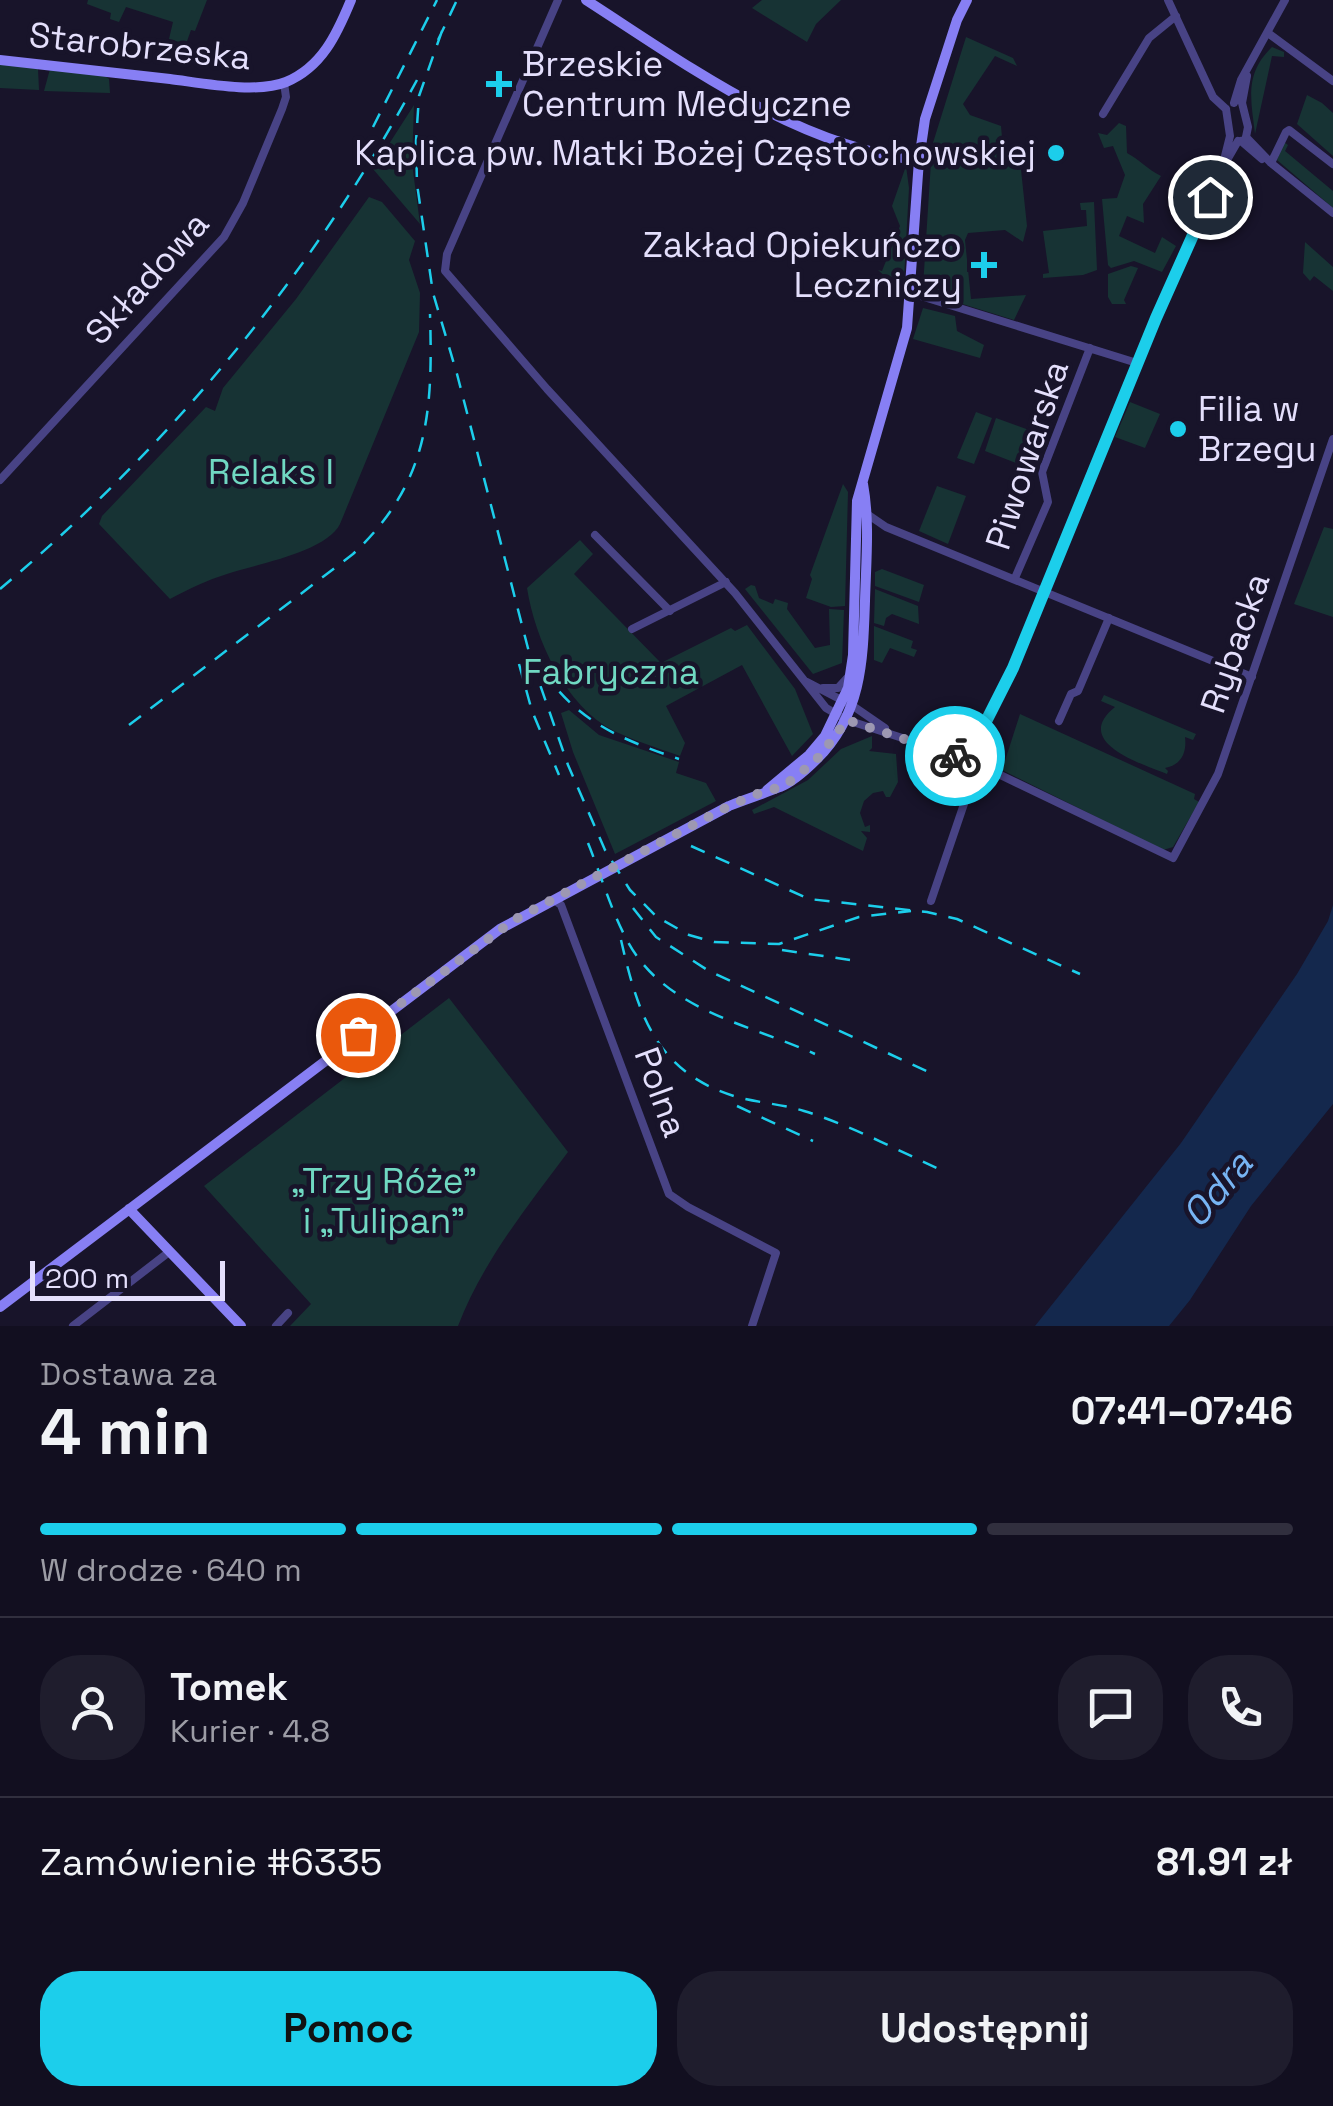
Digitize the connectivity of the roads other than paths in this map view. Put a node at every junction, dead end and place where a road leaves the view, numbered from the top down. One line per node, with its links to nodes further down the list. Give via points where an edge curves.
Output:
1 (352, 0): 11 (main road, Starobrzeska, via 319,60)
2 (558, 0): 30 (street, via 444,266 506,344)
3 (586, 0): 15 (main road, via 786,120)
4 (1168, 0): 7 (street)
5 (1286, 0): 8 (street)
6 (961, 2): 15 (main road)
7 (1176, 16): 12 (street, via 1213,97); 13 (street, via 1149,38)
8 (1268, 33): 10 (street); 12 (street)
9 (0, 60): 11 (main road, Starobrzeska, via 235,86)
10 (1333, 82)
11 (284, 83): 23 (street, Składowa, via 282,109 224,237)
12 (1234, 105): 14 (street); 14 (street, via 1248,127)
13 (1103, 114)
14 (1239, 139): 16 (street); 21 (street)
15 (919, 160): 19 (main road)
16 (1271, 163): 17 (street, via 1290,130); 18 (street)
17 (1333, 164)
18 (1333, 214)
19 (911, 294): 20 (street, Piwowarska); 24 (main road)
20 (1090, 348): 21 (street, Piwowarska); 29 (street, Piwowarska, via 1042,472 1048,502)
21 (1137, 363): 31 (street)
22 (1333, 438): 36 (street, Rybacka)
23 (0, 480)
24 (864, 484): 25 (main road); 35 (main road, via 856,516)
25 (867, 514): 26 (street); 28 (main road)
26 (886, 526): 28 (street); 29 (street)
27 (595, 535): 32 (street)
28 (866, 540): 38 (main road, via 862,667)
29 (1015, 578): 31 (street)
30 (726, 582): 32 (street); 37 (street)
31 (1044, 591): 33 (street); 42 (street)
32 (670, 610): 34 (street)
33 (1109, 618): 36 (street); 40 (street)
34 (632, 630)
35 (851, 672): 37 (street, via 838,688); 38 (main road)
36 (1252, 677): 42 (street, Rybacka, via 1218,774 1173,858)
37 (811, 685): 38 (street); 39 (street)
38 (849, 704): 39 (main road); 41 (street)
39 (842, 718): 41 (street); 43 (main road, via 833,742 780,788 770,786)
40 (1059, 722)
41 (888, 731): 42 (street)
42 (967, 759): 44 (street, via 965,802)
43 (553, 899): 45 (main road, via 486,938); 52 (street, Polna, via 669,1194 776,1253)
44 (931, 902)
45 (130, 1208): 46 (main road); 47 (main road)
46 (169, 1252): 49 (main road); 50 (street)
47 (0, 1307)
48 (288, 1313): 51 (street)
49 (234, 1324)
50 (73, 1326)
51 (276, 1326)
52 (752, 1326)

